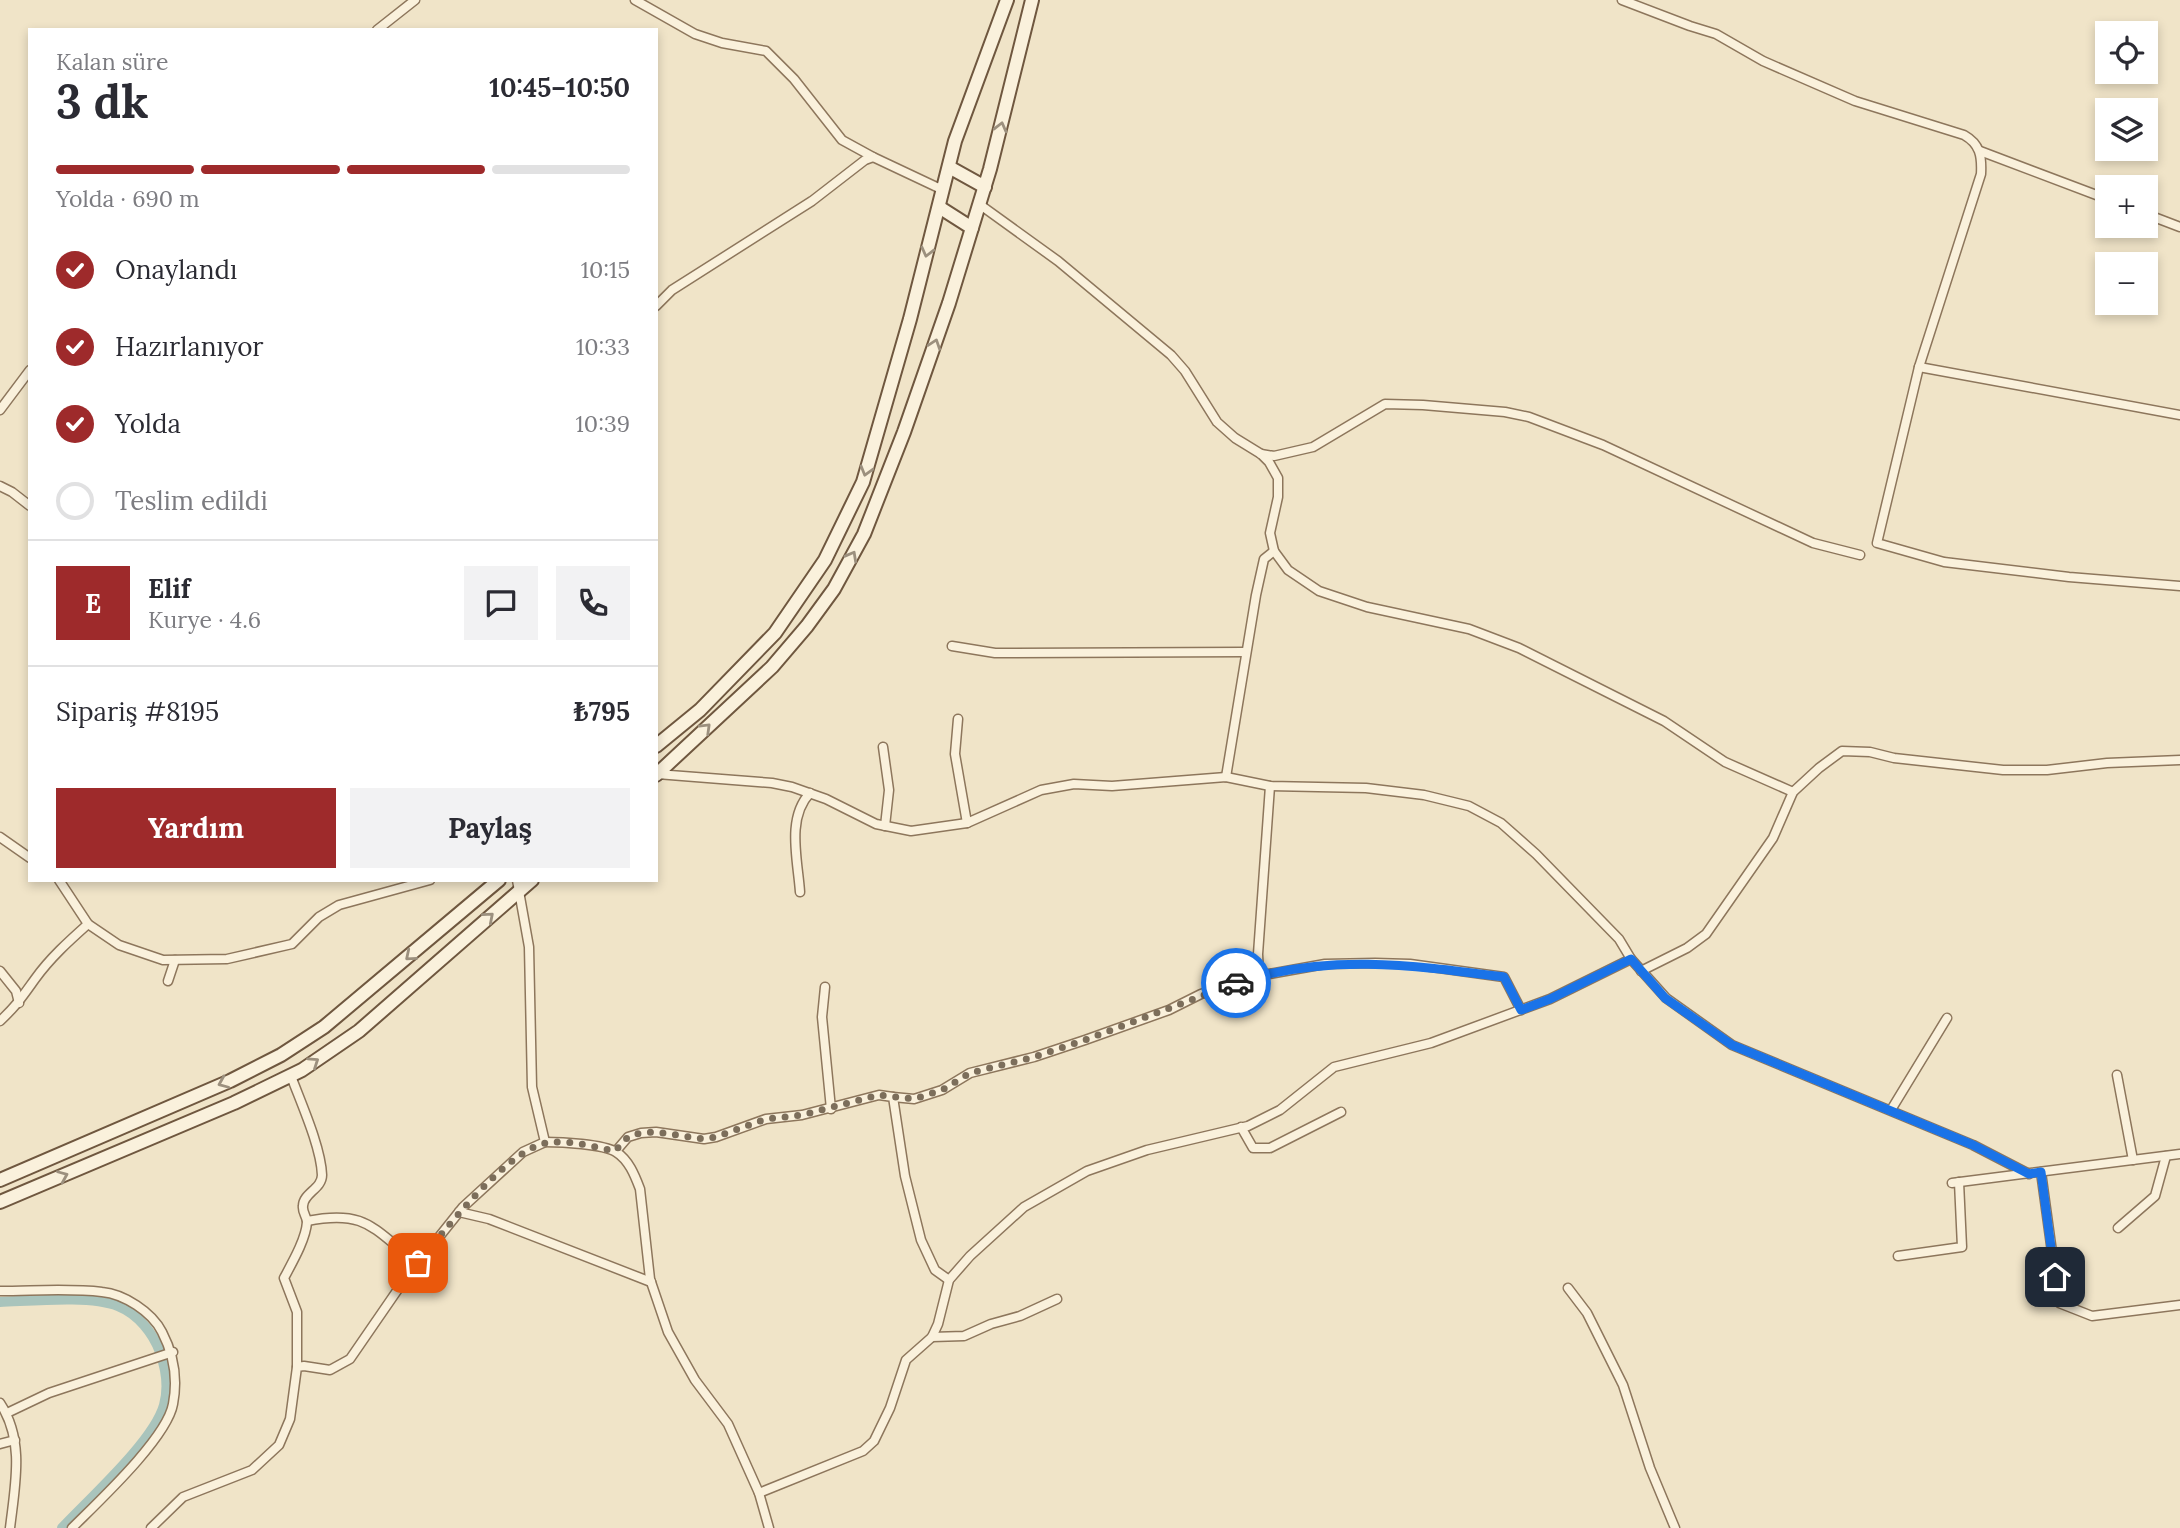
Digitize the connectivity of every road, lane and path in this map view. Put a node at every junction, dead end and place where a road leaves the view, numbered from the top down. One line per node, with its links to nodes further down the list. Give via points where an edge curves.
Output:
1 (415, 0): 6 (street)
2 (635, 0): 8 (street, via 695,34 766,51 842,140)
3 (1007, 0): 9 (main road)
4 (1032, 0): 10 (main road, one-way to 4)
5 (1622, 0): 7 (street, via 1716,34 1763,61 1854,101 1964,135)
6 (380, 28)
7 (1980, 151): 12 (street); 19 (street, via 1981,174)
8 (873, 157): 11 (street); 18 (street, via 672,290)
9 (949, 167): 10 (main road); 11 (main road)
10 (985, 187): 13 (main road)
11 (943, 190): 14 (main road)
12 (2095, 194)
13 (979, 204): 17 (main road); 23 (street, via 1058,261 1171,355 1217,422)
14 (939, 207): 17 (main road); 32 (main road, one-way to 32, via 863,482 825,560 775,634)
15 (2158, 219): 16 (street)
16 (2180, 227)
17 (972, 228): 35 (main road, one-way to 17, via 772,667 834,589 864,534 904,432)
18 (658, 304)
19 (1919, 367): 22 (street); 28 (street, via 1877,543 1944,562)
20 (28, 373): 21 (street)
21 (0, 410)
22 (2180, 415)
23 (1261, 454): 26 (street, via 1278,478 1270,533); 27 (street, via 1274,456 1313,447 1385,404 1505,412 1603,444 1812,543)
24 (0, 486): 25 (street)
25 (28, 504)
26 (1273, 551): 30 (street, via 1264,559); 39 (street, via 1288,570 1319,591 1367,607 1469,629 1519,648 1664,721 1725,762)
27 (1860, 555)
28 (2180, 586)
29 (952, 646): 30 (street, via 995,653)
30 (1245, 652): 37 (street)
31 (958, 719): 41 (street, via 955,754)
32 (658, 745)
33 (883, 747): 42 (street, via 889,790)
34 (2180, 760): 39 (street, via 2003,770 1842,751)
35 (658, 773)
36 (658, 774): 40 (street, via 772,783)
37 (1226, 777): 38 (street); 41 (street, via 1041,790)
38 (1269, 786): 51 (street, via 1367,788 1424,794 1469,806 1502,823 1536,854 1619,939); 55 (street)
39 (1793, 792): 54 (street, via 1773,838 1706,934)
40 (810, 793): 42 (street); 49 (street, via 797,820)
41 (967, 823): 42 (street, via 911,831)
42 (885, 826)
43 (0, 837): 44 (street)
44 (28, 857)
45 (60, 882): 50 (street)
46 (423, 882): 52 (street, via 339,905 319,917 292,944 226,959)
47 (497, 882): 76 (main road, one-way to 76, via 324,1027 281,1055)
48 (518, 886): 63 (main road, one-way to 48, via 359,1031); 69 (street, via 529,947 532,1087)
49 (800, 892)
50 (88, 923): 52 (street, via 119,946); 58 (street, via 35,978)
51 (1631, 959): 54 (street); 59 (street)
52 (175, 960): 56 (street)
53 (0, 971): 58 (street, via 16,991)
54 (1641, 971): 66 (street, via 1665,998 1732,1045)
55 (1259, 976): 59 (street, via 1325,964 1375,962 1437,968 1504,977); 64 (street, via 1085,1040 970,1073 942,1090 914,1099)
56 (168, 981)
57 (825, 987): 65 (street, via 821,1017)
58 (19, 1003): 61 (street)
59 (1521, 1010): 68 (street, via 1431,1043 1334,1067 1280,1110)
60 (1947, 1018): 66 (street)
61 (0, 1021)
62 (2117, 1075): 73 (street)
63 (291, 1076): 77 (main road, one-way to 63); 79 (street, via 322,1176 302,1207)
64 (893, 1097): 65 (street, via 879,1095); 83 (street, via 905,1176 922,1240 935,1270)
65 (831, 1109): 70 (street, via 766,1119 704,1139 640,1133 628,1137)
66 (1891, 1110): 75 (street)
67 (1341, 1112): 68 (street, via 1269,1148 1253,1148)
68 (1241, 1127): 83 (street, via 1147,1150 1087,1171 1024,1208)
69 (545, 1143): 70 (street, via 570,1142); 78 (street, via 523,1152)
70 (615, 1151): 84 (street, via 640,1189)
71 (2180, 1154): 72 (street)
72 (2166, 1156): 73 (street); 80 (street, via 2155,1195)
73 (2133, 1160): 74 (street)
74 (2041, 1172): 75 (street); 88 (street, via 2059,1303 2092,1316)
75 (2029, 1174): 81 (street, via 1956,1183 1962,1247)
76 (0, 1180)
77 (0, 1202)
78 (458, 1212): 82 (street); 84 (street, via 489,1219)
79 (307, 1221): 82 (street, via 346,1217 370,1223); 91 (street, via 284,1278 297,1312)
80 (2118, 1228)
81 (1898, 1256)
82 (418, 1263): 91 (street, via 350,1360 330,1370)
83 (949, 1280): 89 (street)
84 (651, 1282): 96 (street, via 668,1332 695,1380 728,1424)
85 (1568, 1288): 101 (street, via 1587,1313 1623,1385)
86 (0, 1291): 90 (street, via 104,1292 136,1304 159,1325)
87 (1057, 1299): 89 (street, via 964,1336)
88 (2180, 1305)
89 (932, 1337): 96 (street, via 906,1360 890,1408 874,1441 863,1451)
90 (166, 1354): 93 (street, via 49,1393); 98 (street, via 176,1375 173,1407 163,1427 135,1464)
91 (297, 1367): 99 (street, via 290,1419 279,1445 252,1470 183,1497)
92 (0, 1403): 93 (street)
93 (7, 1413): 94 (street)
94 (15, 1440): 95 (street); 97 (street, via 18,1469)
95 (0, 1444)
96 (759, 1493): 100 (street)
97 (10, 1528)
98 (72, 1528)
99 (151, 1528)
100 (769, 1528)
101 (1675, 1528)

